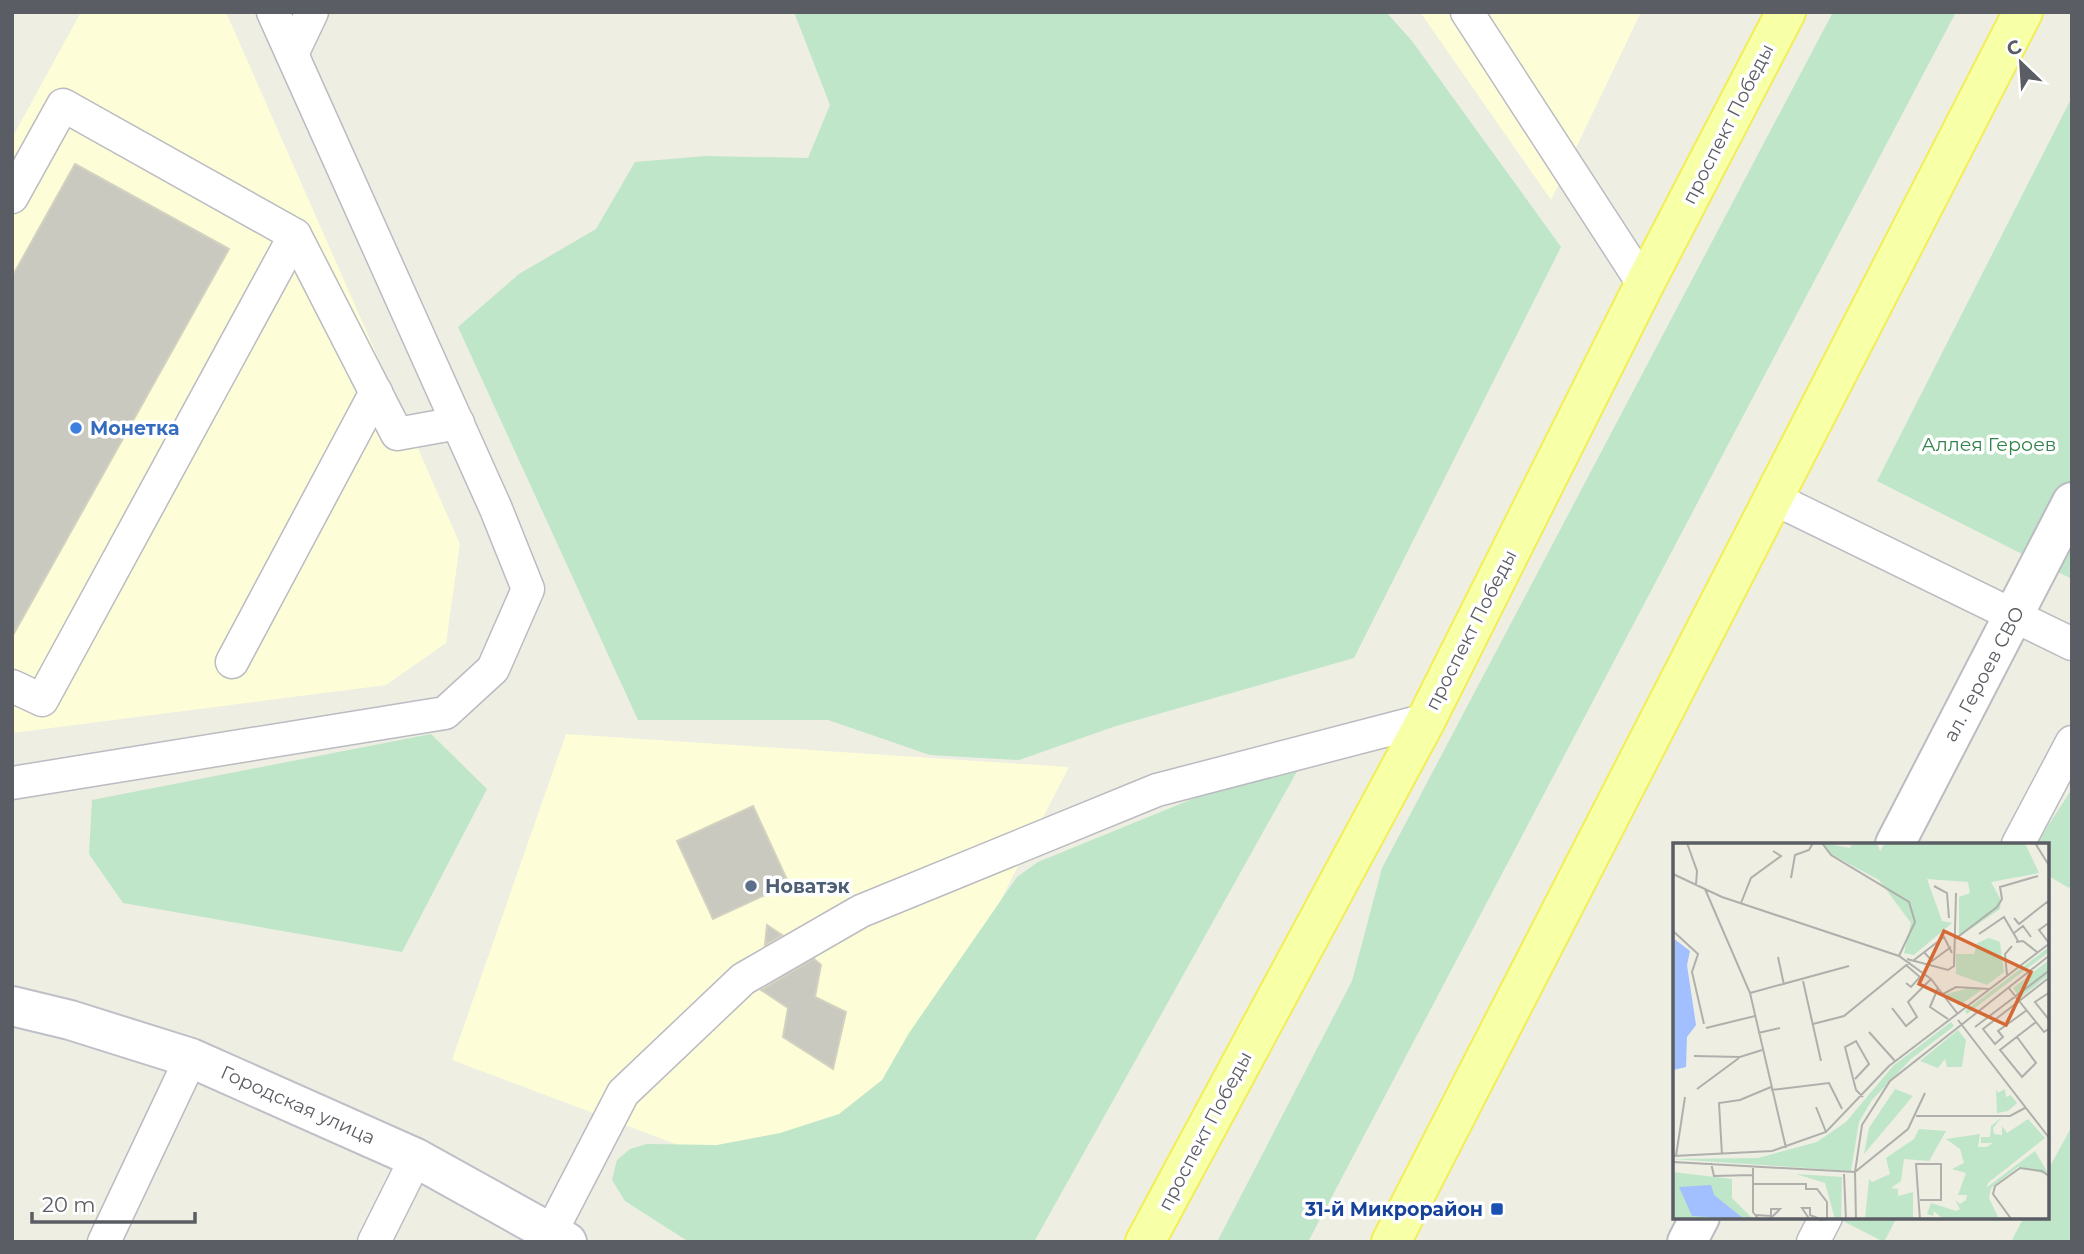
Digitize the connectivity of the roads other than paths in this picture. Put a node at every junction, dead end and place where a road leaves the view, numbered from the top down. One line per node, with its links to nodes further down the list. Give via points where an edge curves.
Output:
1 (273, 12): 6 (lane)
2 (312, 12): 6 (lane)
3 (1467, 12): 9 (lane)
4 (1786, 12): 9 (main road, проспект Победы)
5 (2023, 12): 12 (main road)
6 (292, 54): 11 (lane)
7 (12, 197): 8 (lane, via 62,105)
8 (295, 235): 10 (lane); 17 (lane, via 42,700)
9 (1644, 285): 18 (main road, проспект Победы)
10 (376, 392): 11 (lane, via 397,434); 16 (lane)
11 (458, 423): 20 (lane, via 528,589 493,669 445,713)
12 (1773, 498): 14 (lane); 32 (main road)
13 (2072, 502): 14 (street, ал. Героев СВО)
14 (2014, 617): 15 (lane); 21 (street, ал. Героев СВО)
15 (2072, 644)
16 (232, 662)
17 (12, 686)
18 (1426, 720): 28 (lane, via 1157,790 861,911 743,979 623,1093); 31 (main road, проспект Победы)
19 (2072, 742): 22 (lane)
20 (12, 783)
21 (1896, 843)
22 (2019, 843)
23 (12, 1006): 24 (street, Городская улица)
24 (191, 1058): 25 (street, Городская улица); 29 (lane)
25 (416, 1158): 28 (street, Городская улица); 30 (lane)
26 (1698, 1219): 33 (street)
27 (1825, 1219): 34 (lane)
28 (559, 1237)
29 (104, 1242)
30 (374, 1242)
31 (1145, 1242)
32 (1391, 1242)
33 (1687, 1242)
34 (1814, 1242)

